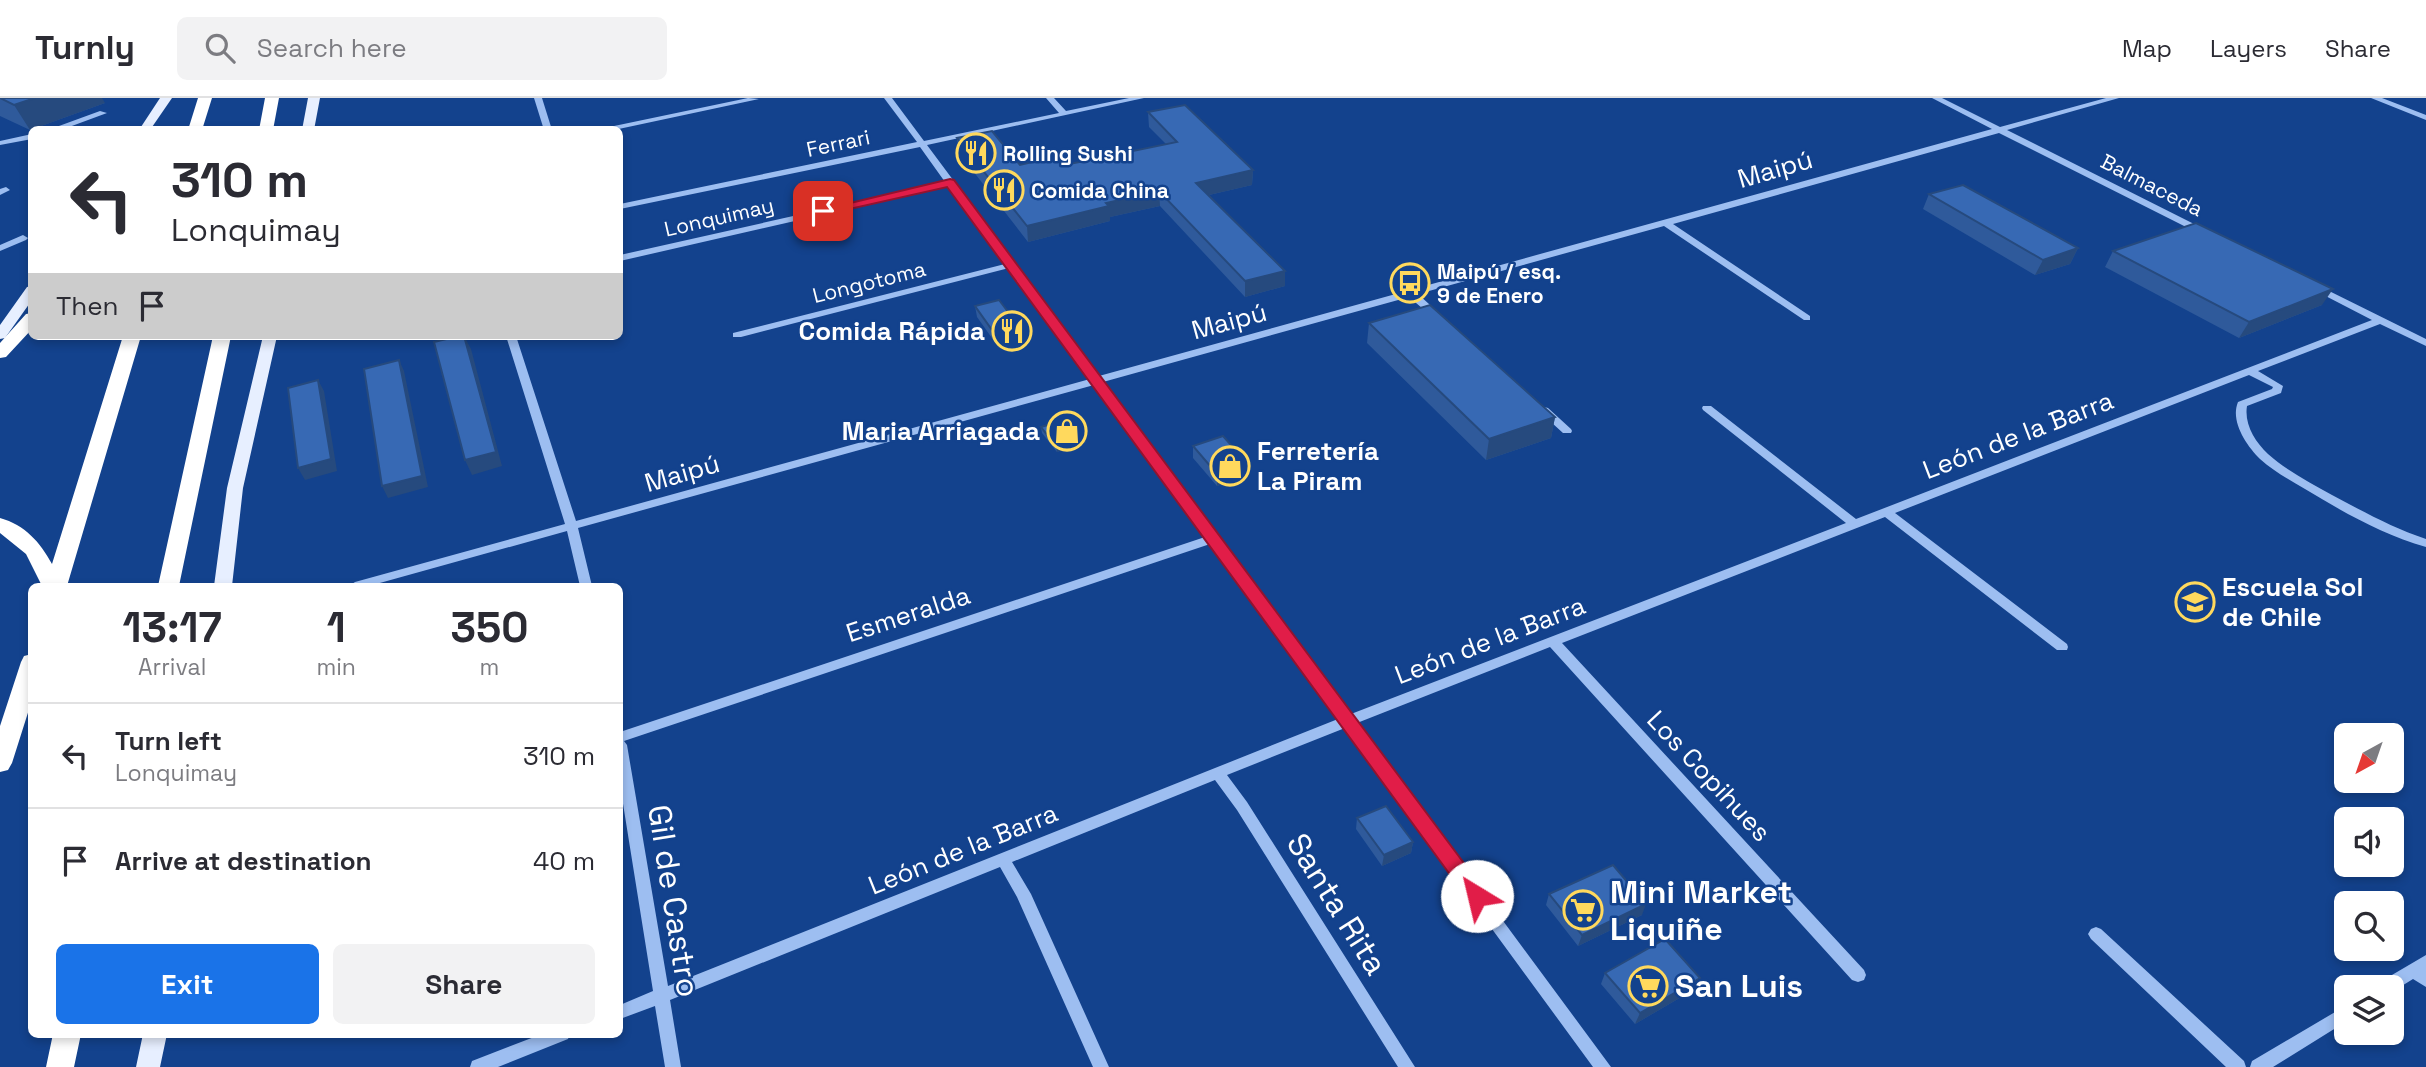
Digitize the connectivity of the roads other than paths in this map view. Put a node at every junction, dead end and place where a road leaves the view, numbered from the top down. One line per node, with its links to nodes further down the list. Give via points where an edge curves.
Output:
1 (166, 98): 17 (main road)
2 (205, 98): 18 (highway)
3 (272, 98): 19 (highway)
4 (314, 98): 20 (main road)
5 (538, 98): 21 (street)
6 (888, 98): 26 (street)
7 (1049, 98): 14 (street)
8 (1140, 98): 14 (street, Ferrari)
9 (1936, 98): 23 (street, Balmaceda)
10 (2115, 98): 23 (street, Maipú)
11 (2375, 98): 15 (street)
12 (755, 99): 22 (street)
13 (103, 113): 16 (street)
14 (1064, 114): 26 (street, Ferrari)
15 (2426, 118)
16 (64, 126)
17 (147, 126)
18 (196, 126)
19 (267, 126)
20 (309, 126)
21 (547, 126)
22 (615, 126)
23 (1999, 130): 29 (street, Maipú); 31 (street, Balmaceda)
24 (28, 137): 25 (street)
25 (0, 143)
26 (921, 144): 27 (street); 28 (street, Ferrari)
27 (950, 183): 33 (street, Lonquimay); 34 (street)
28 (623, 206)
29 (1666, 223): 36 (street, Maipú); 38 (street)
30 (23, 238): 32 (street)
31 (2218, 239)
32 (0, 248)
33 (623, 257)
34 (1011, 265): 43 (street, Longotoma); 51 (street)
35 (2304, 282): 39 (street)
36 (1412, 294): 41 (street); 51 (street, Maipú)
37 (28, 296): 42 (main road)
38 (1807, 317)
39 (2381, 320): 48 (street); 50 (street, León de la Barra)
40 (28, 322): 49 (highway)
41 (1446, 323)
42 (0, 335)
43 (737, 335)
44 (131, 340): 62 (highway)
45 (221, 340): 63 (highway)
46 (269, 340): 64 (main road, via 235,488)
47 (512, 340): 58 (street)
48 (2426, 343)
49 (0, 354)
50 (2250, 371): 55 (street, León de la Barra); 60 (street, via 2278,386 2277,391 2242,404 2239,412 2264,456 2389,529)
51 (1097, 381): 58 (street, Maipú); 59 (street)
52 (1536, 404): 54 (street)
53 (1707, 408): 56 (street)
54 (1567, 430)
55 (1886, 512): 56 (street, León de la Barra); 68 (street)
56 (1855, 524): 67 (street, León de la Barra)
57 (0, 526): 61 (highway, via 33,548)
58 (572, 527): 65 (street, Maipú); 66 (street)
59 (1213, 538): 70 (street); 71 (street, Esmeralda)
60 (2426, 543)
61 (53, 583)
62 (55, 583)
63 (169, 583)
64 (223, 583)
65 (366, 583)
66 (585, 583)
67 (1553, 642): 70 (street, León de la Barra); 78 (street, Los Copihues)
68 (2062, 647)
69 (28, 675): 72 (highway)
70 (1348, 721): 73 (street, León de la Barra); 92 (street)
71 (623, 736)
72 (0, 763)
73 (1218, 773): 75 (street, León de la Barra); 91 (street, Santa Rita)
74 (624, 801): 80 (street, Gil de Castro)
75 (1003, 859): 80 (street, León de la Barra); 90 (street)
76 (2096, 934): 93 (street)
77 (2422, 970): 79 (street)
78 (1858, 975)
79 (2404, 978)
80 (661, 995): 81 (street, León de la Barra); 89 (street, Gil de Castro)
81 (623, 1011)
82 (2334, 1020): 94 (street)
83 (66, 1038): 86 (highway)
84 (154, 1038): 87 (main road)
85 (552, 1038): 88 (street)
86 (60, 1067)
87 (148, 1067)
88 (478, 1067)
89 (673, 1067)
90 (1101, 1067)
91 (1407, 1067)
92 (1603, 1067)
93 (2238, 1067)
94 (2258, 1067)

